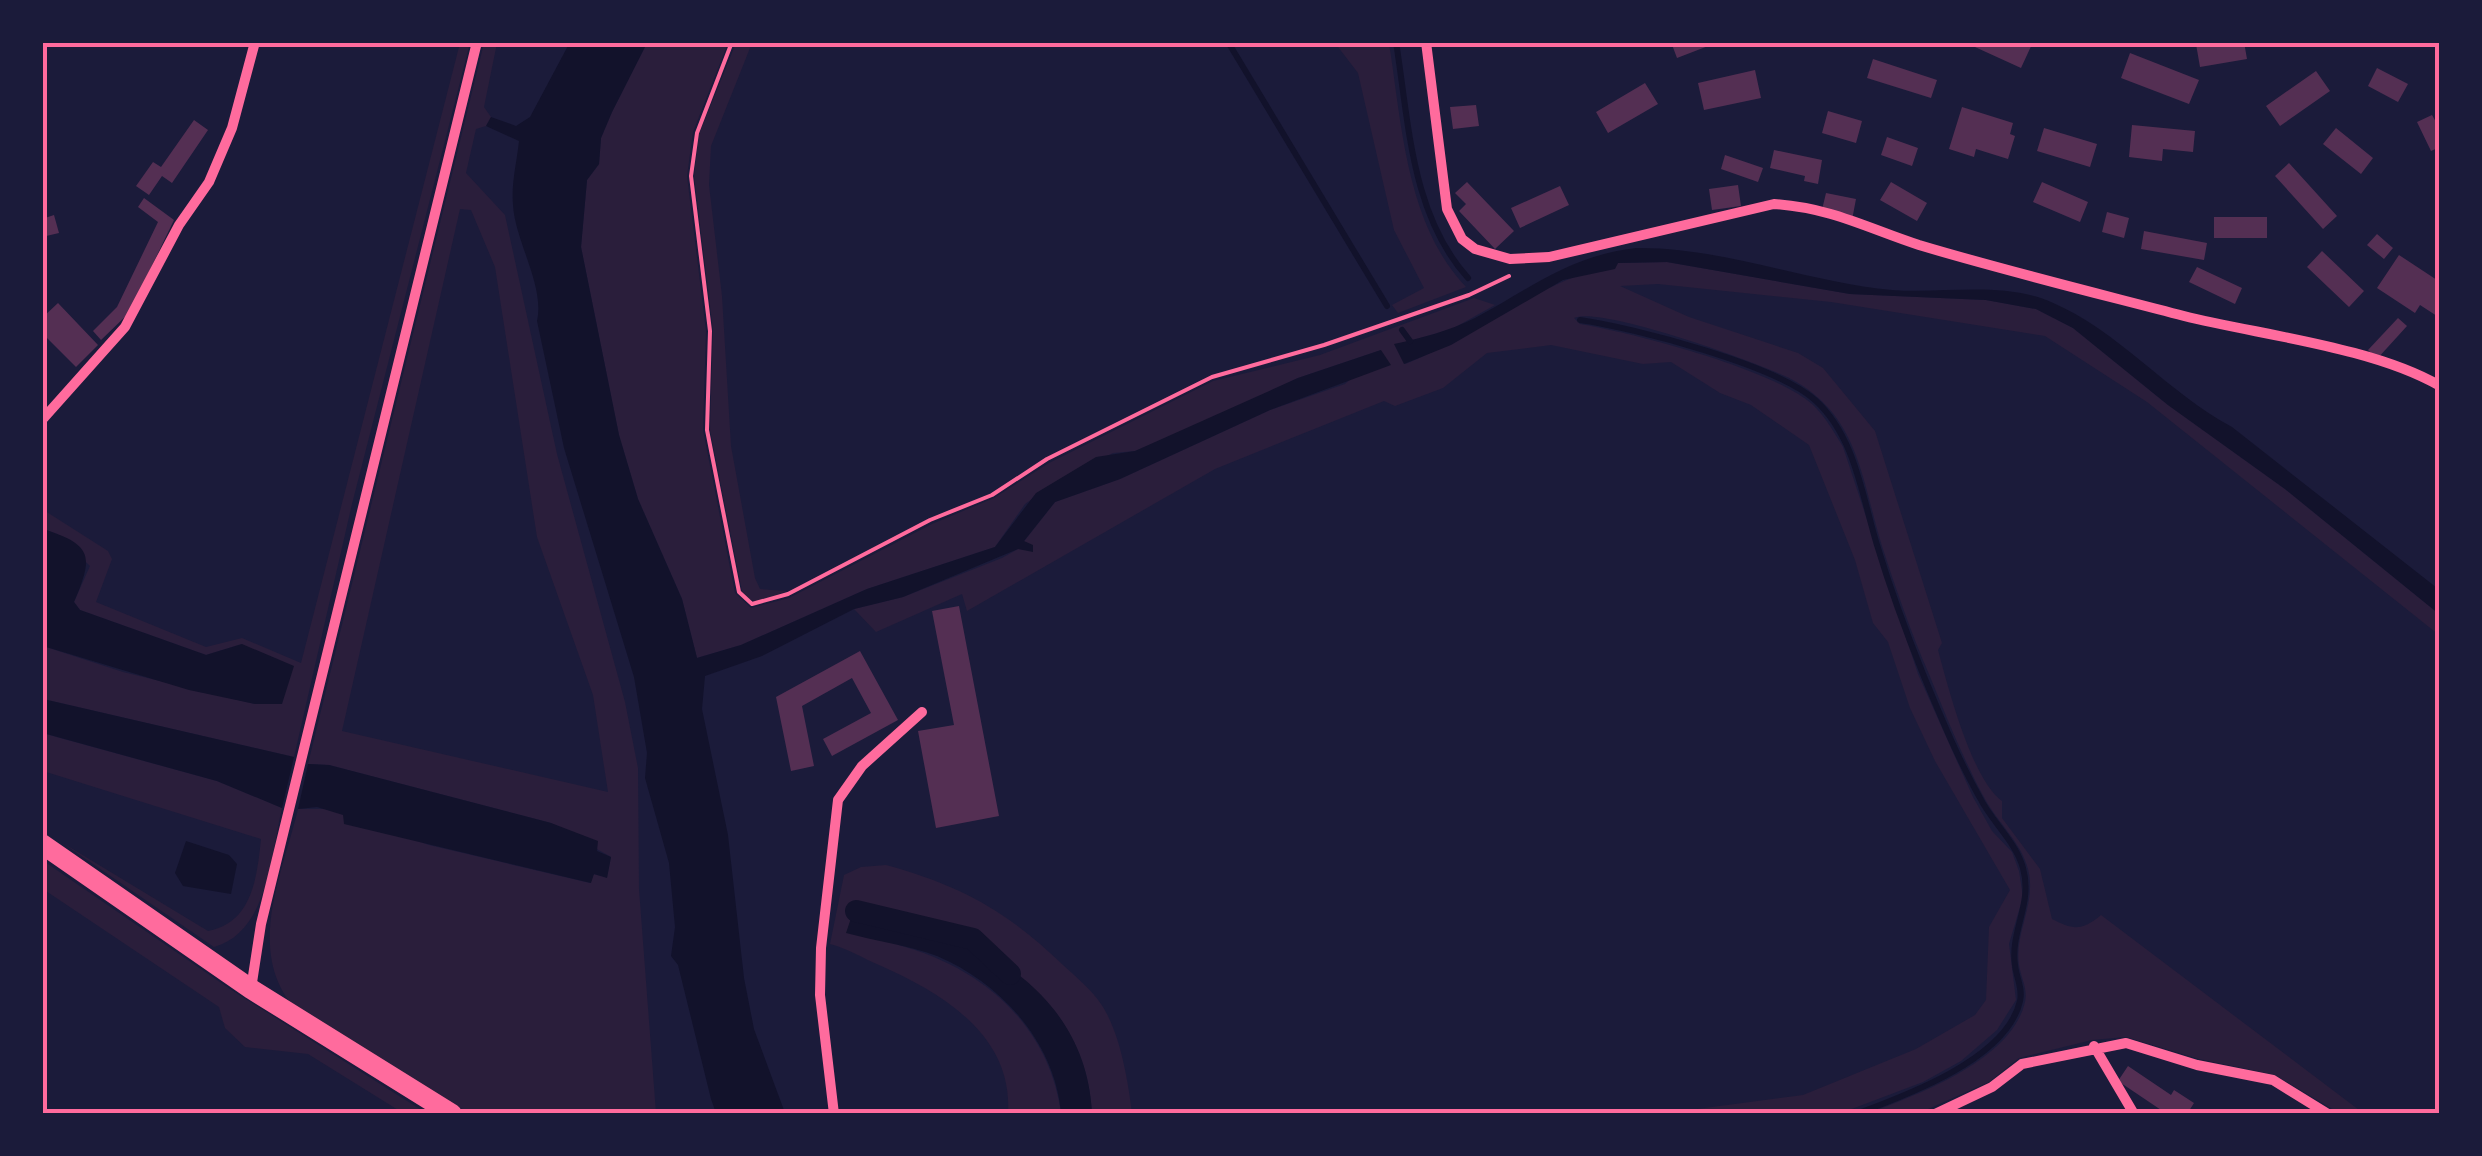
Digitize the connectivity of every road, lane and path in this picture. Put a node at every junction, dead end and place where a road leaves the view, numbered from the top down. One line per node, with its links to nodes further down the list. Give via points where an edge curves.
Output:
1 (255, 42): 7 (street, via 222,156 142,302)
2 (477, 42): 10 (street, via 261,924)
3 (732, 42): 5 (path, via 696,133 691,176 710,331 707,430 744,600 752,604 771,602 992,494 1047,459 1212,377 1276,362 1469,295)
4 (1426, 42): 5 (street, via 1442,188 1462,240 1492,257)
5 (1550, 257): 6 (street, via 1774,204 1809,206 1919,244 2399,366)
6 (2440, 386)
7 (42, 420)
8 (922, 712): 13 (street, via 862,766 838,800 820,948)
9 (42, 844): 10 (main road)
10 (251, 989): 12 (main road)
11 (2094, 1046): 14 (street, via 2022,1064); 15 (street); 16 (street, via 2126,1043 2245,1071)
12 (452, 1114)
13 (834, 1114)
14 (1935, 1114)
15 (2134, 1114)
16 (2328, 1114)

